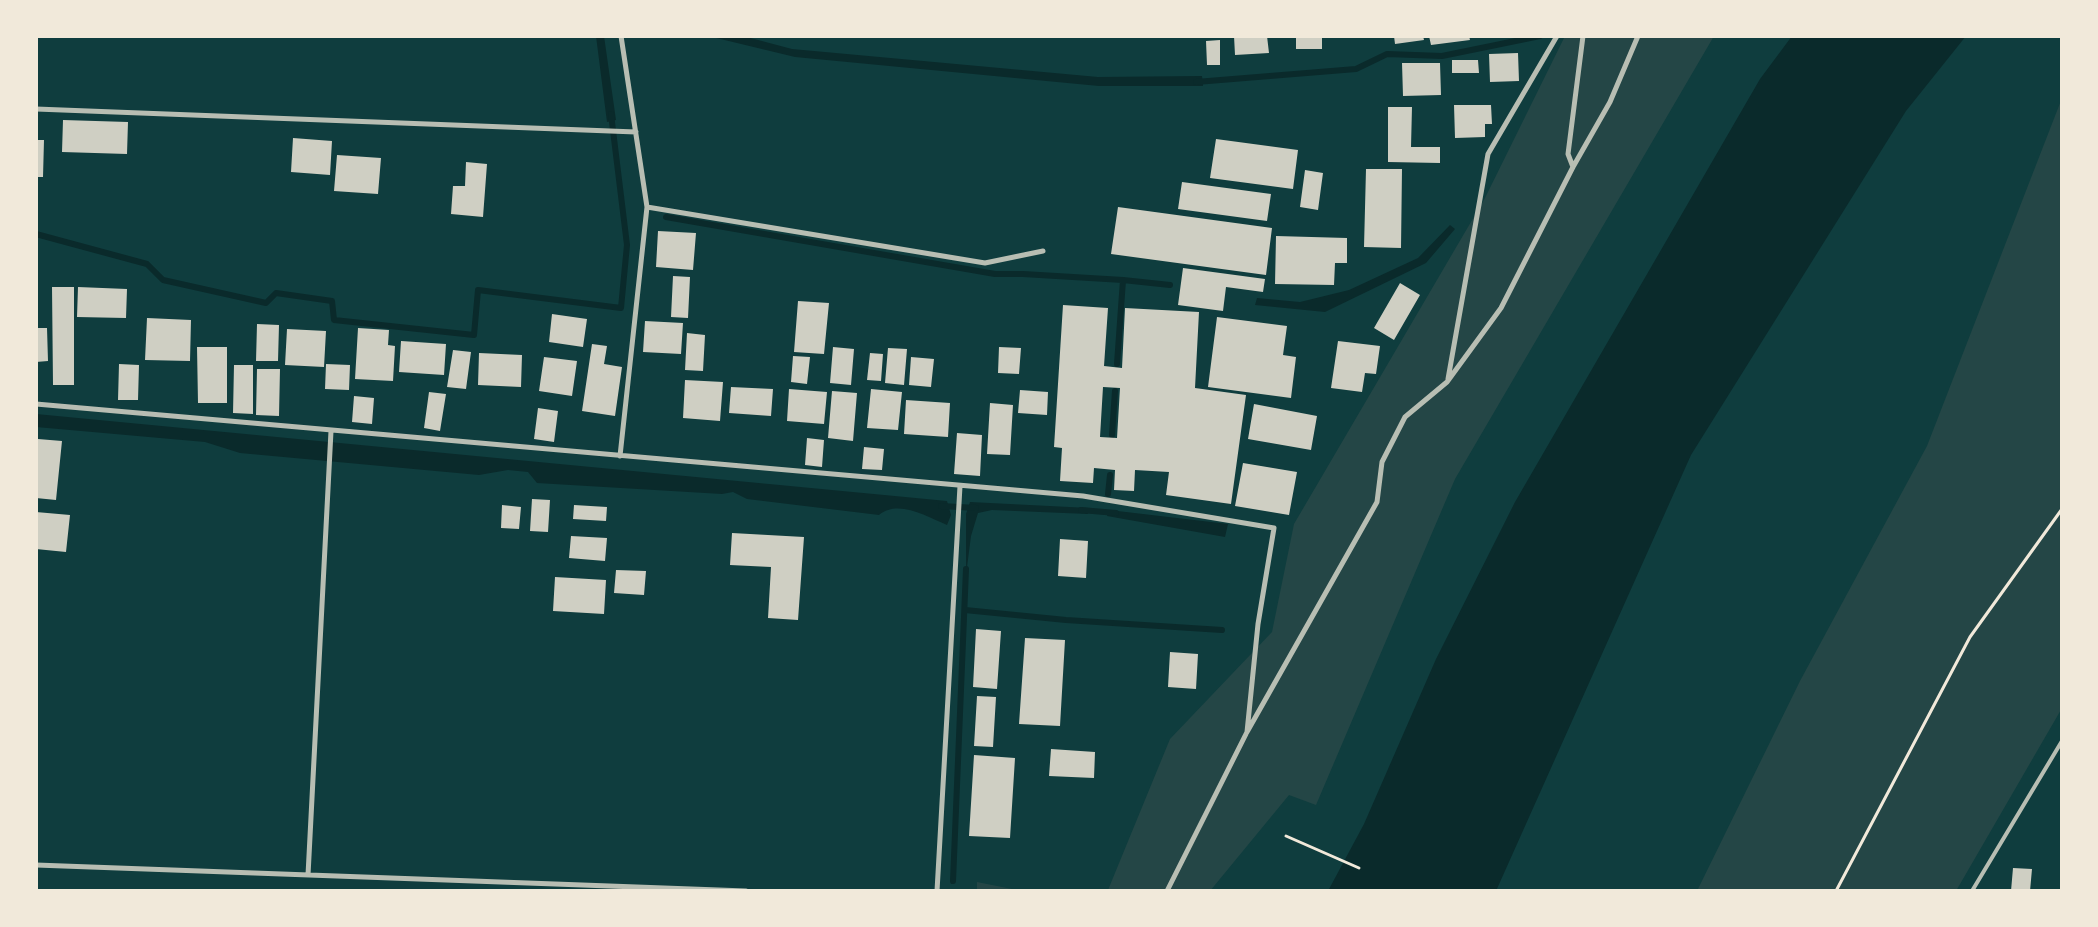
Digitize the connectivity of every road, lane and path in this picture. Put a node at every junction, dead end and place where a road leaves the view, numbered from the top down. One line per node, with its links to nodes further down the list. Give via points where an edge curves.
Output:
1 (621, 36): 6 (street)
2 (1557, 36): 10 (street, via 1488,154)
3 (1583, 36): 7 (street, via 1568,154)
4 (1638, 36): 7 (street, via 1610,102)
5 (36, 109): 6 (street)
6 (636, 132): 8 (street)
7 (1573, 167): 10 (street, via 1501,308)
8 (647, 207): 9 (street, via 984,263); 13 (street)
9 (1043, 251)
10 (1447, 382): 16 (street, via 1405,417 1382,462 1377,502)
11 (36, 404): 12 (street)
12 (331, 431): 13 (street); 21 (street)
13 (620, 456): 14 (street)
14 (960, 486): 16 (street, via 1083,496 1274,528 1258,624); 23 (street)
15 (2062, 509): 26 (path, via 1970,637)
16 (1246, 732): 25 (street)
17 (2062, 741): 27 (lane)
18 (1286, 836): 20 (path)
19 (36, 866): 21 (street)
20 (1359, 868)
21 (308, 875): 22 (street)
22 (652, 889): 24 (street)
23 (940, 890)
24 (746, 891)
25 (1167, 891)
26 (1836, 891)
27 (1972, 891)

